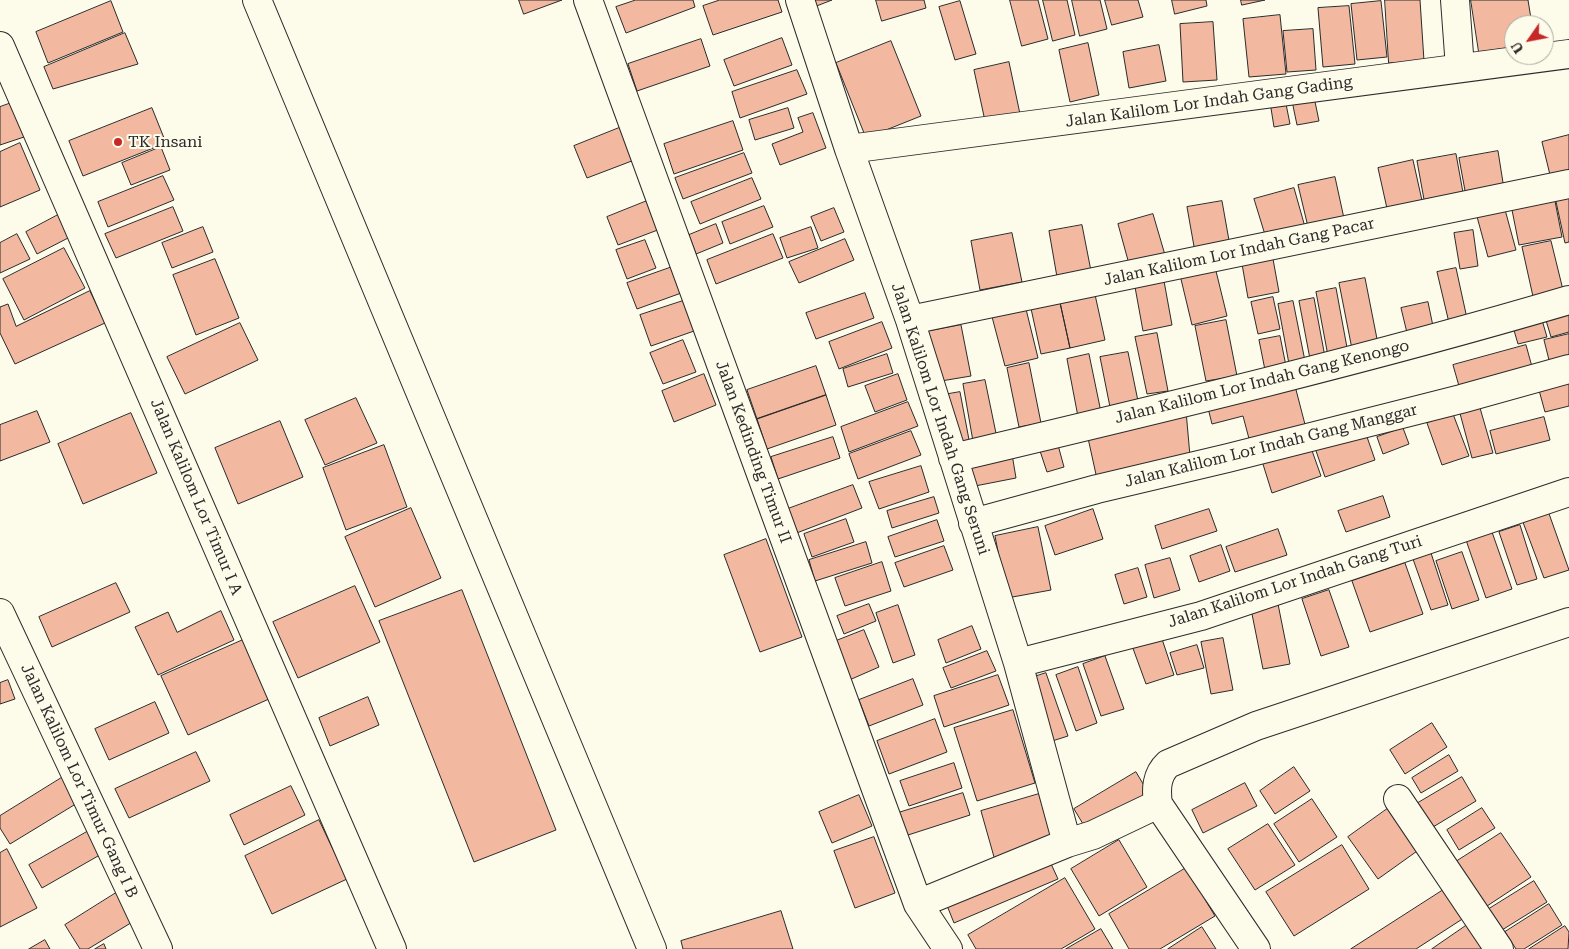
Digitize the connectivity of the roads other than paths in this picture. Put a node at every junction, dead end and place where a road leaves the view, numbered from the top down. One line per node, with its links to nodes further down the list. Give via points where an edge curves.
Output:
1 (258, 0): 25 (street)
2 (588, 0): 22 (street, Jalan Kedinding Timur II)
3 (800, 0): 8 (street, Jalan Kalilom Lor Indah Gang Seruni)
4 (1455, 0): 7 (street)
5 (0, 46): 24 (street, Jalan Kalilom Lor Timur I A)
6 (1569, 54): 7 (street, Jalan Kalilom Lor Indah Gang Gading)
7 (1460, 68): 8 (street, Jalan Kalilom Lor Indah Gang Gading)
8 (848, 149): 11 (street, Jalan Kalilom Lor Indah Gang Seruni)
9 (1569, 184): 11 (street, Jalan Kalilom Lor Indah Gang Pacar)
10 (1569, 300): 13 (street, Jalan Kalilom Lor Indah Gang Kenongo, via 1335,364)
11 (910, 320): 13 (street, Jalan Kalilom Lor Indah Gang Seruni)
12 (1569, 369): 15 (street, Jalan Kalilom Lor Indah Gang Manggar)
13 (953, 458): 15 (street, Jalan Kalilom Lor Indah Gang Seruni)
14 (1569, 492): 18 (street, Jalan Kalilom Lor Indah Gang Turi, via 1201,616)
15 (974, 523): 18 (street, Jalan Kalilom Lor Indah Gang Seruni)
16 (0, 613): 23 (street, Jalan Kalilom Lor Timur Gang I B)
17 (1569, 622): 20 (street, via 1256,726 1168,764 1162,770 1156,789)
18 (1018, 664): 21 (street, Jalan Kalilom Lor Indah Gang Seruni)
19 (1398, 798): 28 (street)
20 (1158, 804): 21 (street, via 1093,835); 27 (street)
21 (1067, 843): 22 (street)
22 (918, 904): 26 (street, Jalan Kedinding Timur II)
23 (158, 949)
24 (392, 949)
25 (652, 949)
26 (948, 949)
27 (1256, 949)
28 (1499, 949)

